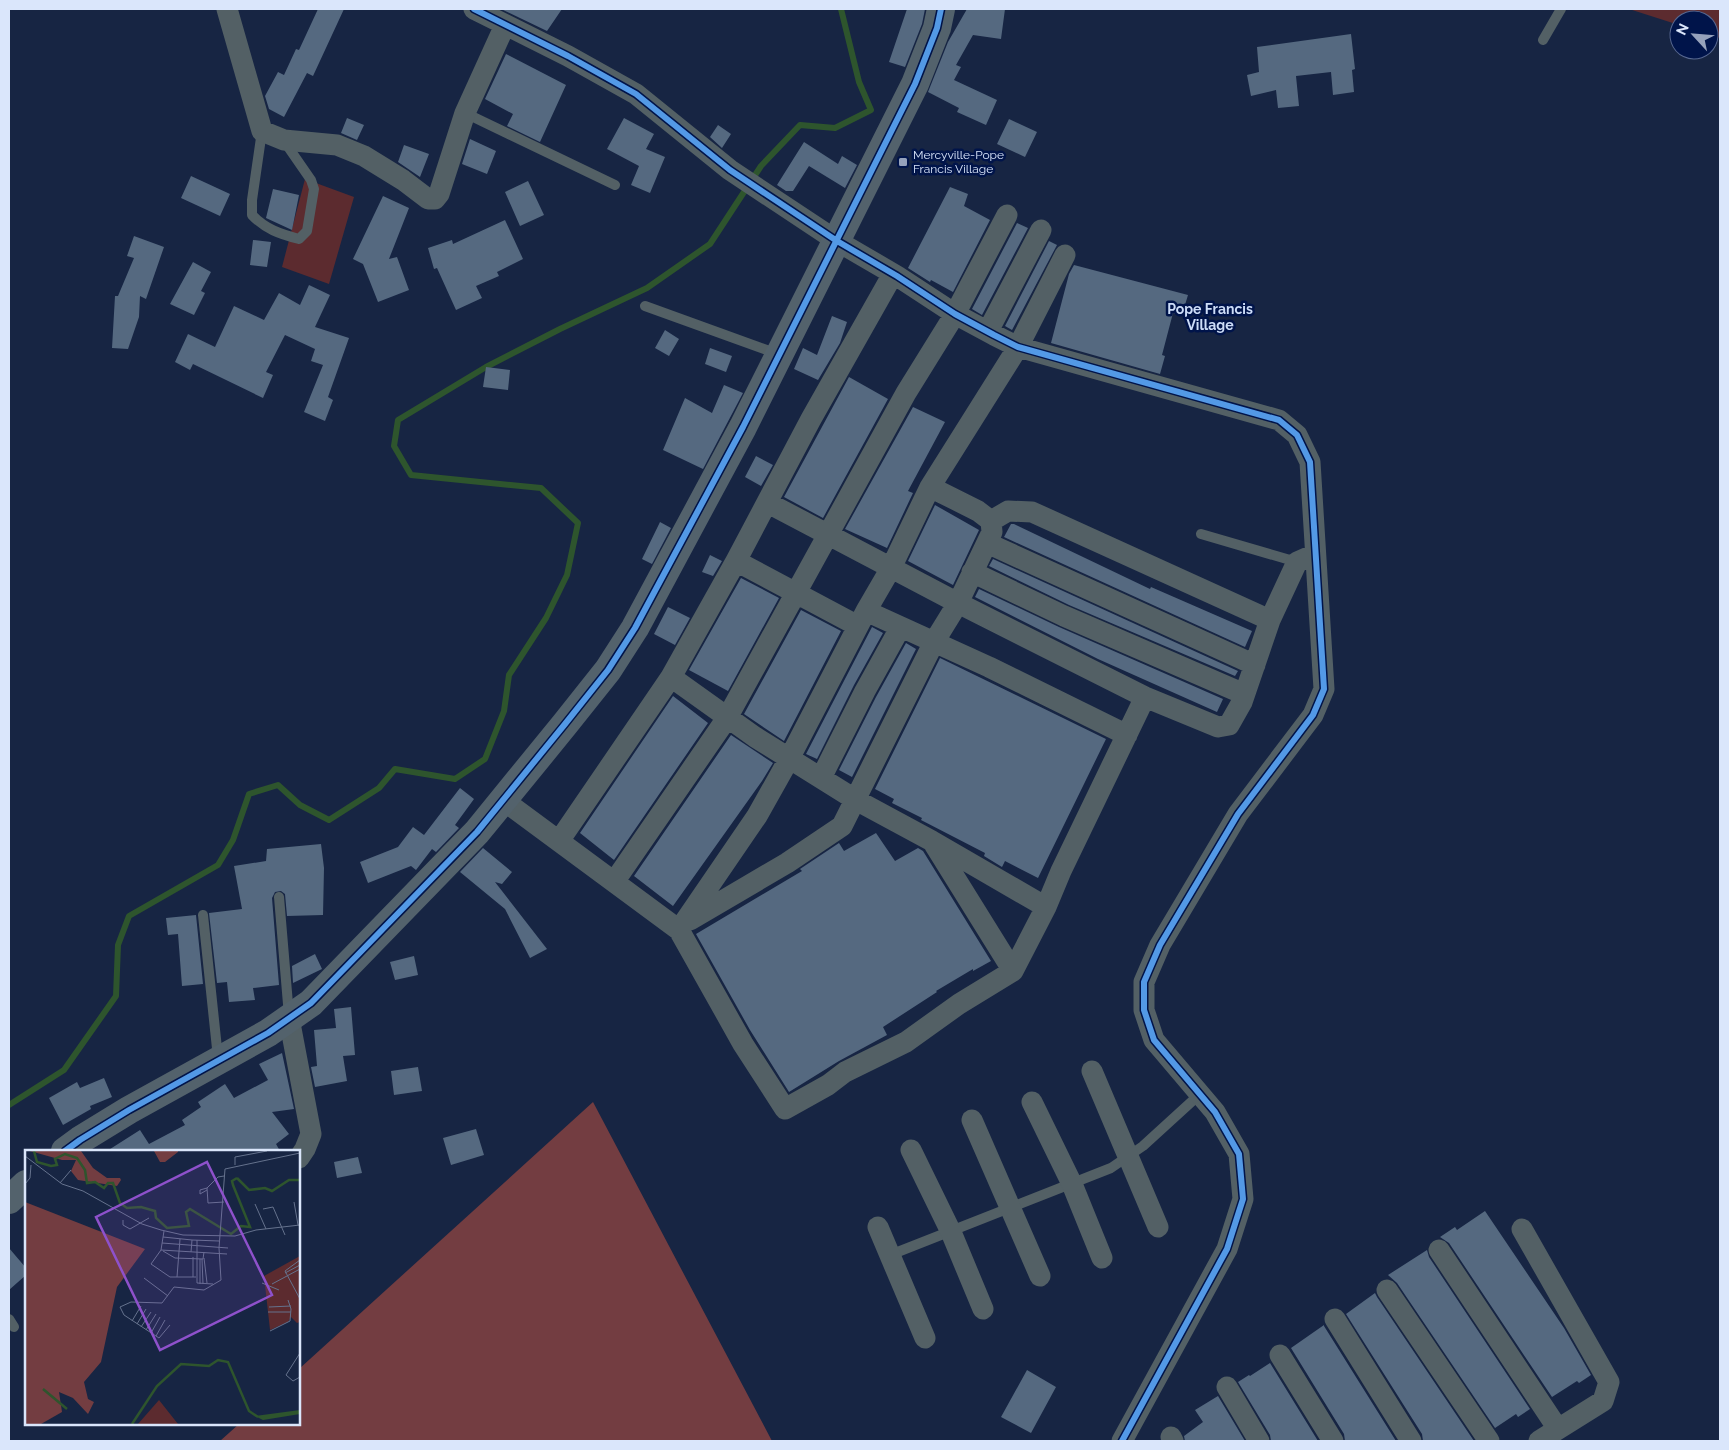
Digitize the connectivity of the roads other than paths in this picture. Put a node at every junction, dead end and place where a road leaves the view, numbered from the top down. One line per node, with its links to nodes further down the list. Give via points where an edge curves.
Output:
1 (227, 9): 8 (street)
2 (474, 9): 5 (street)
3 (941, 9): 13 (street, via 915,84)
4 (1560, 9): 6 (lane)
5 (505, 25): 7 (street); 13 (street, via 636,94 730,170)
6 (1543, 40)
7 (465, 112): 9 (street, via 435,198 428,199 403,180 337,145); 10 (lane)
8 (262, 132): 9 (street); 9 (lane, via 252,214 260,224 277,233 299,238 307,231 314,189)
9 (284, 140)
10 (615, 185)
11 (1007, 215): 17 (street)
12 (1041, 230): 18 (street)
13 (837, 241): 15 (street); 20 (street)
14 (1065, 255): 19 (street)
15 (893, 274): 17 (street); 22 (street, via 811,419)
16 (645, 306): 20 (lane)
17 (955, 314): 18 (street); 25 (street, via 906,393)
18 (988, 331): 19 (street)
19 (1018, 347): 21 (street); 27 (street, via 1278,420 1297,435 1310,462)
20 (780, 354): 45 (street, via 635,628 608,670)
21 (930, 487): 23 (street); 29 (street)
22 (768, 503): 25 (street); 28 (street)
23 (991, 521): 26 (street, via 992,532); 34 (street, via 1008,511 1032,512)
24 (1201, 534): 27 (lane)
25 (828, 535): 29 (street); 31 (street)
26 (986, 543): 30 (street); 37 (street)
27 (1306, 558): 34 (street); 58 (street, via 1324,689 1312,715 1234,822 1160,945 1144,982 1144,1010 1154,1040)
28 (736, 561): 31 (street); 38 (street)
29 (891, 568): 32 (street); 33 (street)
30 (972, 572): 32 (street); 39 (street)
31 (797, 593): 33 (street); 41 (street)
32 (958, 603): 36 (street); 40 (street)
33 (862, 618): 35 (street); 43 (street)
34 (1270, 620): 37 (street)
35 (900, 628): 36 (street); 44 (street)
36 (934, 642): 42 (street); 46 (street)
37 (1255, 665): 39 (street)
38 (671, 677): 41 (street); 47 (street)
39 (1244, 694): 40 (street, via 1229,725 1218,727)
40 (1145, 697): 42 (street)
41 (727, 718): 43 (street); 49 (street)
42 (1127, 735): 51 (street)
43 (790, 758): 44 (street); 53 (street, via 757,816)
44 (820, 778): 46 (street)
45 (503, 800): 47 (street); 55 (street, via 477,832 318,996)
46 (856, 800): 48 (street); 53 (street, via 842,826)
47 (559, 841): 49 (street)
48 (932, 841): 51 (street); 54 (street)
49 (614, 882): 53 (street)
50 (279, 898): 55 (lane)
51 (1046, 907): 54 (street)
52 (203, 915): 56 (lane)
53 (681, 927): 54 (street, via 743,1044 785,1110 828,1086 845,1072 906,1042 959,1004)
54 (1014, 971)
55 (289, 1018): 56 (street); 64 (street, via 311,1134)
56 (218, 1061): 61 (street, via 129,1110)
57 (1092, 1072): 63 (street)
58 (1200, 1094): 63 (lane); 84 (street, via 1215,1112 1239,1154 1243,1198 1227,1249)
59 (1032, 1102): 65 (street)
60 (972, 1120): 68 (street)
61 (66, 1150)
62 (911, 1150): 72 (street)
63 (1128, 1156): 65 (lane, via 1111,1168); 70 (street)
64 (300, 1157)
65 (1072, 1184): 68 (lane); 75 (street)
66 (25, 1185): 67 (street)
67 (9, 1200)
68 (1011, 1208): 72 (lane); 76 (street)
69 (878, 1226): 74 (street)
70 (1158, 1227)
71 (1522, 1229): 83 (street, via 1609,1382 1603,1401)
72 (951, 1232): 74 (lane); 78 (street)
73 (1439, 1250): 83 (street)
74 (890, 1255): 80 (street)
75 (1102, 1258)
76 (1040, 1276)
77 (1387, 1290): 88 (street)
78 (983, 1309)
79 (1335, 1319): 87 (street)
80 (925, 1338)
81 (1280, 1355): 86 (street)
82 (1227, 1387): 85 (street)
83 (1558, 1429): 89 (street)
84 (1122, 1441)
85 (1260, 1441)
86 (1333, 1441)
87 (1411, 1441)
88 (1489, 1441)
89 (1539, 1441)

